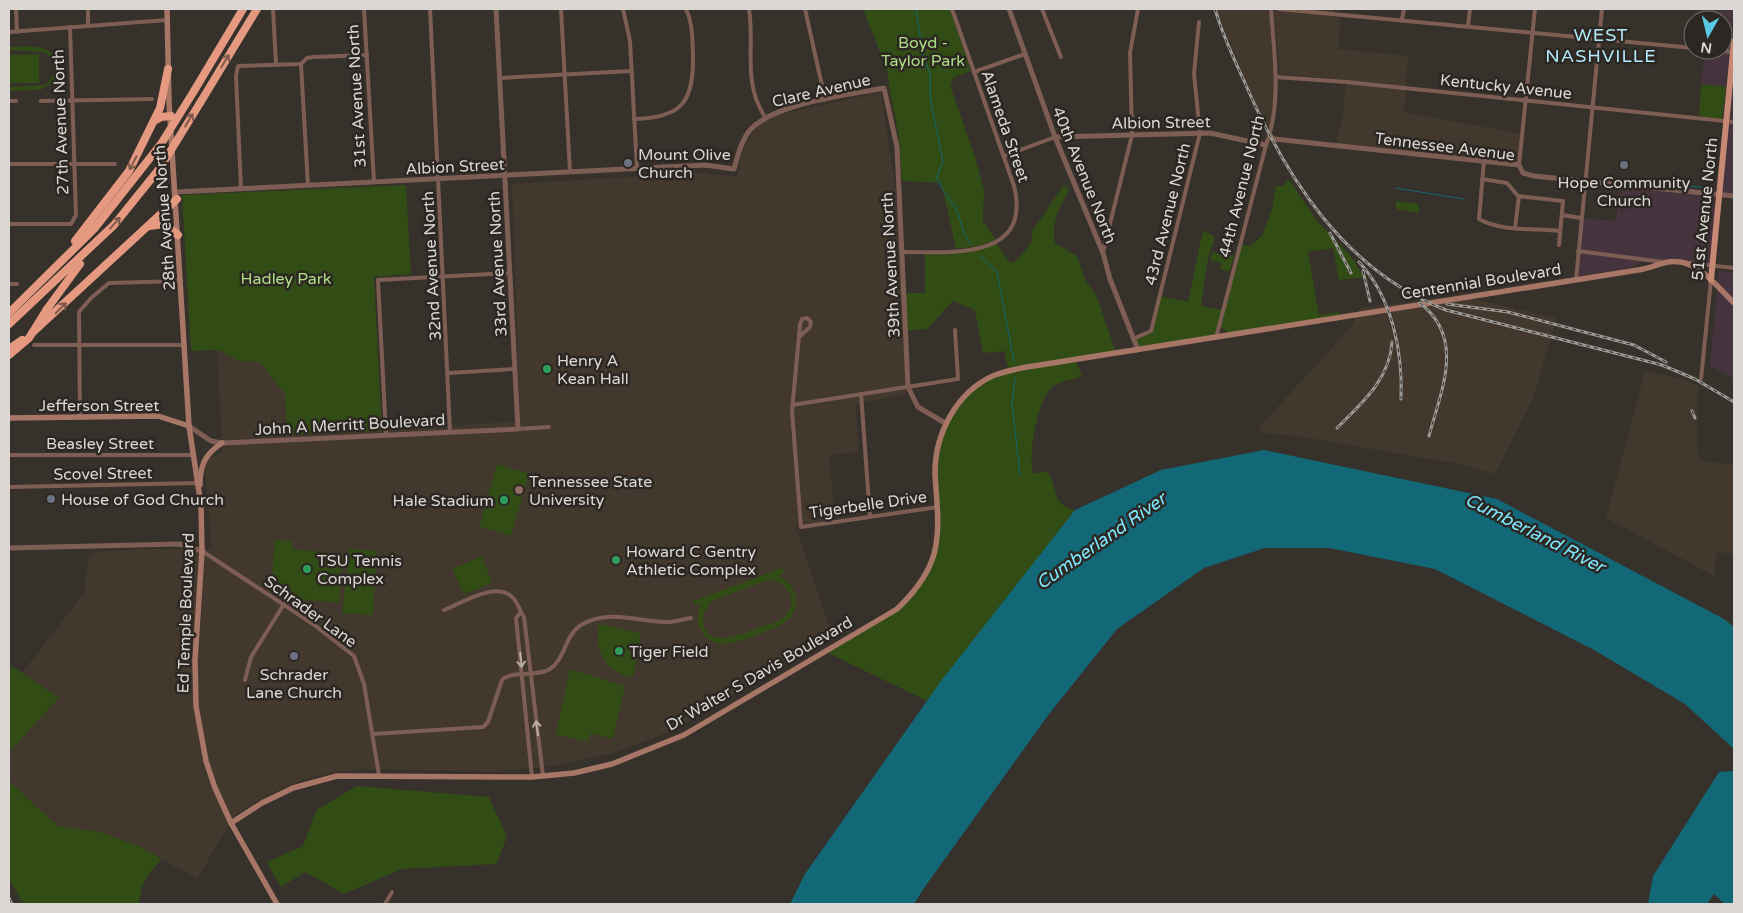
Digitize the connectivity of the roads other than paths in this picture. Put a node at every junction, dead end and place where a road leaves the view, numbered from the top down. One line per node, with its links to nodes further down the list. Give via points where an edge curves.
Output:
1 (16, 9): 33 (street)
2 (88, 9): 29 (street)
3 (167, 9): 27 (main road, 28th Avenue North)
4 (243, 9): 102 (highway, bridge, via 160,144 94,229)
5 (257, 9): 97 (highway, one-way to 5, bridge, via 160,168)
6 (273, 9): 42 (street)
7 (364, 9): 40 (street, 31st Avenue North)
8 (430, 9): 80 (street, 32nd Avenue North)
9 (496, 9): 49 (street, 33rd Avenue North)
10 (561, 9): 11 (street); 47 (street)
11 (568, 9)
12 (623, 9): 45 (street, via 630,41)
13 (686, 9): 61 (street, via 692,21 693,80 688,94 681,105 668,115)
14 (749, 9): 60 (street, via 751,83 754,98)
15 (805, 9): 52 (street)
16 (952, 9): 46 (street, Alameda Street)
17 (1009, 9): 39 (street, 40th Avenue North)
18 (1042, 9): 41 (street)
19 (1138, 9): 66 (street, via 1130,53)
20 (1270, 9): 48 (street, 44th Avenue North)
21 (1278, 9): 26 (street)
22 (1404, 9): 26 (street)
23 (1470, 9): 30 (street)
24 (1535, 9): 34 (street)
25 (1602, 9): 35 (street)
26 (1402, 19): 30 (street)
27 (167, 20): 29 (street); 44 (main road, 28th Avenue North)
28 (1199, 22): 65 (street, 43rd Avenue North, via 1194,74)
29 (88, 26): 31 (street)
30 (1468, 26): 34 (street)
31 (70, 28): 33 (street); 56 (street, 27th Avenue North)
32 (9, 32): 33 (street)
33 (18, 32)
34 (1533, 33): 35 (street); 57 (street)
35 (1599, 38): 37 (street); 58 (street)
36 (1734, 41): 38 (main road, 51st Avenue North)
37 (1683, 47)
38 (1734, 53): 62 (main road, 51st Avenue North)
39 (1025, 54): 46 (street); 68 (street, 40th Avenue North)
40 (366, 55): 43 (street, via 314,57); 83 (street, 31st Avenue North)
41 (1061, 57)
42 (276, 64): 43 (street); 85 (street, via 238,66 236,72)
43 (301, 64): 84 (street)
44 (168, 69): 59 (main road, 28th Avenue North); 63 (highway)
45 (631, 71): 47 (street); 61 (street)
46 (974, 72): 70 (street, Alameda Street)
47 (566, 74): 49 (street); 78 (street)
48 (1276, 77): 57 (street, Kentucky Avenue); 67 (street, 44th Avenue North)
49 (500, 78): 79 (street, 33rd Avenue North)
50 (884, 88): 52 (street, Clare Avenue); 100 (street, 39th Avenue North, via 897,147)
51 (152, 99): 56 (street)
52 (825, 100): 60 (street, Clare Avenue)
53 (9, 101): 54 (street)
54 (16, 101)
55 (41, 101): 56 (street)
56 (72, 101): 73 (street, 27th Avenue North)
57 (1525, 101): 58 (street, Kentucky Avenue); 75 (street)
58 (1592, 108): 62 (street, Kentucky Avenue); 82 (street)
59 (170, 116): 63 (highway); 87 (main road, 28th Avenue North)
60 (765, 117): 77 (street, Clare Avenue, via 744,139)
61 (634, 119): 76 (street)
62 (1726, 121): 64 (street, Kentucky Avenue); 86 (main road, 51st Avenue North)
63 (154, 122): 102 (highway, one-way to 102, via 129,171)
64 (1734, 122)
65 (1200, 133): 66 (street, Albion Street); 69 (street, Albion Street, via 1222,134); 120 (street, 43rd Avenue North, via 1151,331)
66 (1132, 135): 68 (street, Albion Street); 101 (street)
67 (1270, 136): 69 (street, 44th Avenue North); 71 (street, Tennessee Avenue, via 1274,139)
68 (1055, 137): 70 (street); 101 (street, 40th Avenue North)
69 (1266, 145): 119 (street, 44th Avenue North)
70 (1004, 156): 100 (street, Alameda Street, via 1016,200 1013,222 1003,236 988,247 971,251)
71 (1484, 161): 75 (street, Tennessee Avenue); 81 (street)
72 (9, 164): 73 (street)
73 (73, 164): 74 (street); 92 (street, 27th Avenue North, via 76,215 71,224)
74 (115, 164)
75 (1520, 165): 82 (street, Tennessee Avenue, via 1523,172 1534,176)
76 (636, 168): 77 (street, Albion Street, via 705,165); 78 (street, Albion Street)
77 (734, 169)
78 (570, 172): 79 (street, Albion Street)
79 (505, 176): 80 (street, Albion Street); 107 (street, 33rd Avenue North)
80 (439, 179): 83 (street, Albion Street); 108 (street, 32nd Avenue North)
81 (1482, 179): 88 (street, via 1507,182); 94 (street, via 1479,219)
82 (1585, 181): 86 (street, Tennessee Avenue); 91 (street)
83 (374, 182): 84 (street, Albion Street)
84 (308, 186): 85 (street, Albion Street)
85 (241, 189): 87 (street, Albion Street)
86 (1720, 194): 89 (street, Tennessee Avenue); 105 (main road, 51st Avenue North)
87 (177, 196): 93 (highway); 96 (main road, 28th Avenue North)
88 (1519, 196): 90 (street, via 1563,201); 94 (street)
89 (1734, 196)
90 (1562, 216): 91 (street); 95 (street)
91 (1581, 218): 99 (street)
92 (9, 224)
93 (146, 228): 96 (highway, via 164,224); 124 (highway, one-way to 93, via 46,322)
94 (1515, 228): 95 (street)
95 (1560, 231): 98 (street)
96 (178, 235): 111 (main road, 28th Avenue North)
97 (103, 236): 116 (highway); 126 (highway, bridge, via 63,284 29,338)
98 (1559, 245)
99 (1578, 251): 103 (street); 109 (street)
100 (903, 252): 130 (street, 39th Avenue North)
101 (1103, 253): 120 (street, 40th Avenue North)
102 (59, 262): 115 (highway)
103 (1667, 262): 104 (main road, Centennial Boulevard); 109 (main road, Centennial Boulevard, via 1651,268)
104 (1688, 263): 105 (street); 110 (main road)
105 (1712, 266): 106 (street); 110 (main road, 51st Avenue North)
106 (1734, 268)
107 (509, 273): 108 (street); 127 (street, 33rd Avenue North)
108 (444, 276): 128 (street, 32nd Avenue North); 140 (street, via 378,280)
109 (1576, 280): 119 (main road, Centennial Boulevard)
110 (1711, 280): 114 (main road); 129 (street, 51st Avenue North)
111 (182, 281): 122 (main road, 28th Avenue North); 123 (street, via 109,283 80,312)
112 (9, 284): 113 (street)
113 (17, 284)
114 (1734, 303)
115 (9, 313)
116 (9, 324)
117 (955, 330): 130 (street, via 958,379)
118 (799, 337): 118 (street, via 810,326 807,318 801,321); 132 (street)
119 (1216, 338): 125 (main road, Centennial Boulevard)
120 (1133, 339): 125 (street, 40th Avenue North)
121 (34, 345): 123 (street)
122 (185, 345): 123 (street); 136 (main road, 28th Avenue North)
123 (78, 346): 134 (street)
124 (9, 349)
125 (1138, 350): 135 (main road, Dr Walter S Davis Boulevard, via 1021,368 994,376 971,392)
126 (9, 355)
127 (514, 369): 128 (street); 138 (street, 33rd Avenue North)
128 (449, 373): 139 (street, 32nd Avenue North)
129 (1701, 379)
130 (908, 387): 131 (street); 135 (street, 39th Avenue North, via 918,407)
131 (861, 394): 132 (street); 148 (street)
132 (792, 405): 148 (street, Tigerbelle Drive, via 801,527)
133 (9, 418): 134 (main road, Jefferson Street)
134 (80, 418): 136 (main road, Jefferson Street, via 158,416)
135 (945, 424): 147 (main road, Dr Walter S Davis Boulevard, via 936,458)
136 (189, 426): 141 (street, John A Merritt Boulevard, via 211,441); 143 (main road, Ed Temple Boulevard)
137 (549, 427): 138 (street)
138 (518, 428): 139 (street, John A Merritt Boulevard)
139 (450, 432): 140 (street, John A Merritt Boulevard)
140 (386, 435): 141 (street, John A Merritt Boulevard)
141 (222, 443): 146 (main road, via 202,463)
142 (9, 455): 143 (street, Beasley Street)
143 (192, 455): 144 (main road, Ed Temple Boulevard)
144 (198, 483): 145 (street, Scovel Street); 146 (main road, Ed Temple Boulevard)
145 (9, 487)
146 (201, 505): 150 (main road, Ed Temple Boulevard)
147 (938, 507): 148 (street, Tigerbelle Drive); 160 (main road, Dr Walter S Davis Boulevard, via 936,547 926,572 916,591 897,609 684,735 612,764)
148 (870, 517)
149 (9, 548): 150 (street, via 179,544)
150 (202, 551): 151 (street, Schrader Lane); 162 (main road, Ed Temple Boulevard, via 194,660 196,706 206,761)
151 (284, 604): 157 (street, via 251,656); 158 (street, Schrader Lane, via 354,656 363,677)
152 (444, 610): 153 (street, via 499,591 512,597)
153 (520, 613): 155 (street, via 524,617); 156 (street, one-way to 156, via 516,618)
154 (691, 618): 155 (street, via 666,622 620,616 590,621 572,633 551,668)
155 (531, 673): 156 (street); 160 (street, one-way to 155)
156 (522, 675): 158 (street, via 501,681 488,722 483,727); 161 (street)
157 (245, 680)
158 (373, 734): 159 (street, Schrader Lane)
159 (379, 775): 161 (main road, Dr Walter S Davis Boulevard); 162 (main road, Dr Walter S Davis Boulevard, via 337,776 294,788 262,803)
160 (543, 776): 161 (main road, Dr Walter S Davis Boulevard)
161 (532, 777)
162 (231, 824): 164 (main road, Ed Temple Boulevard)
163 (392, 892): 165 (street)
164 (277, 904)
165 (385, 904)

